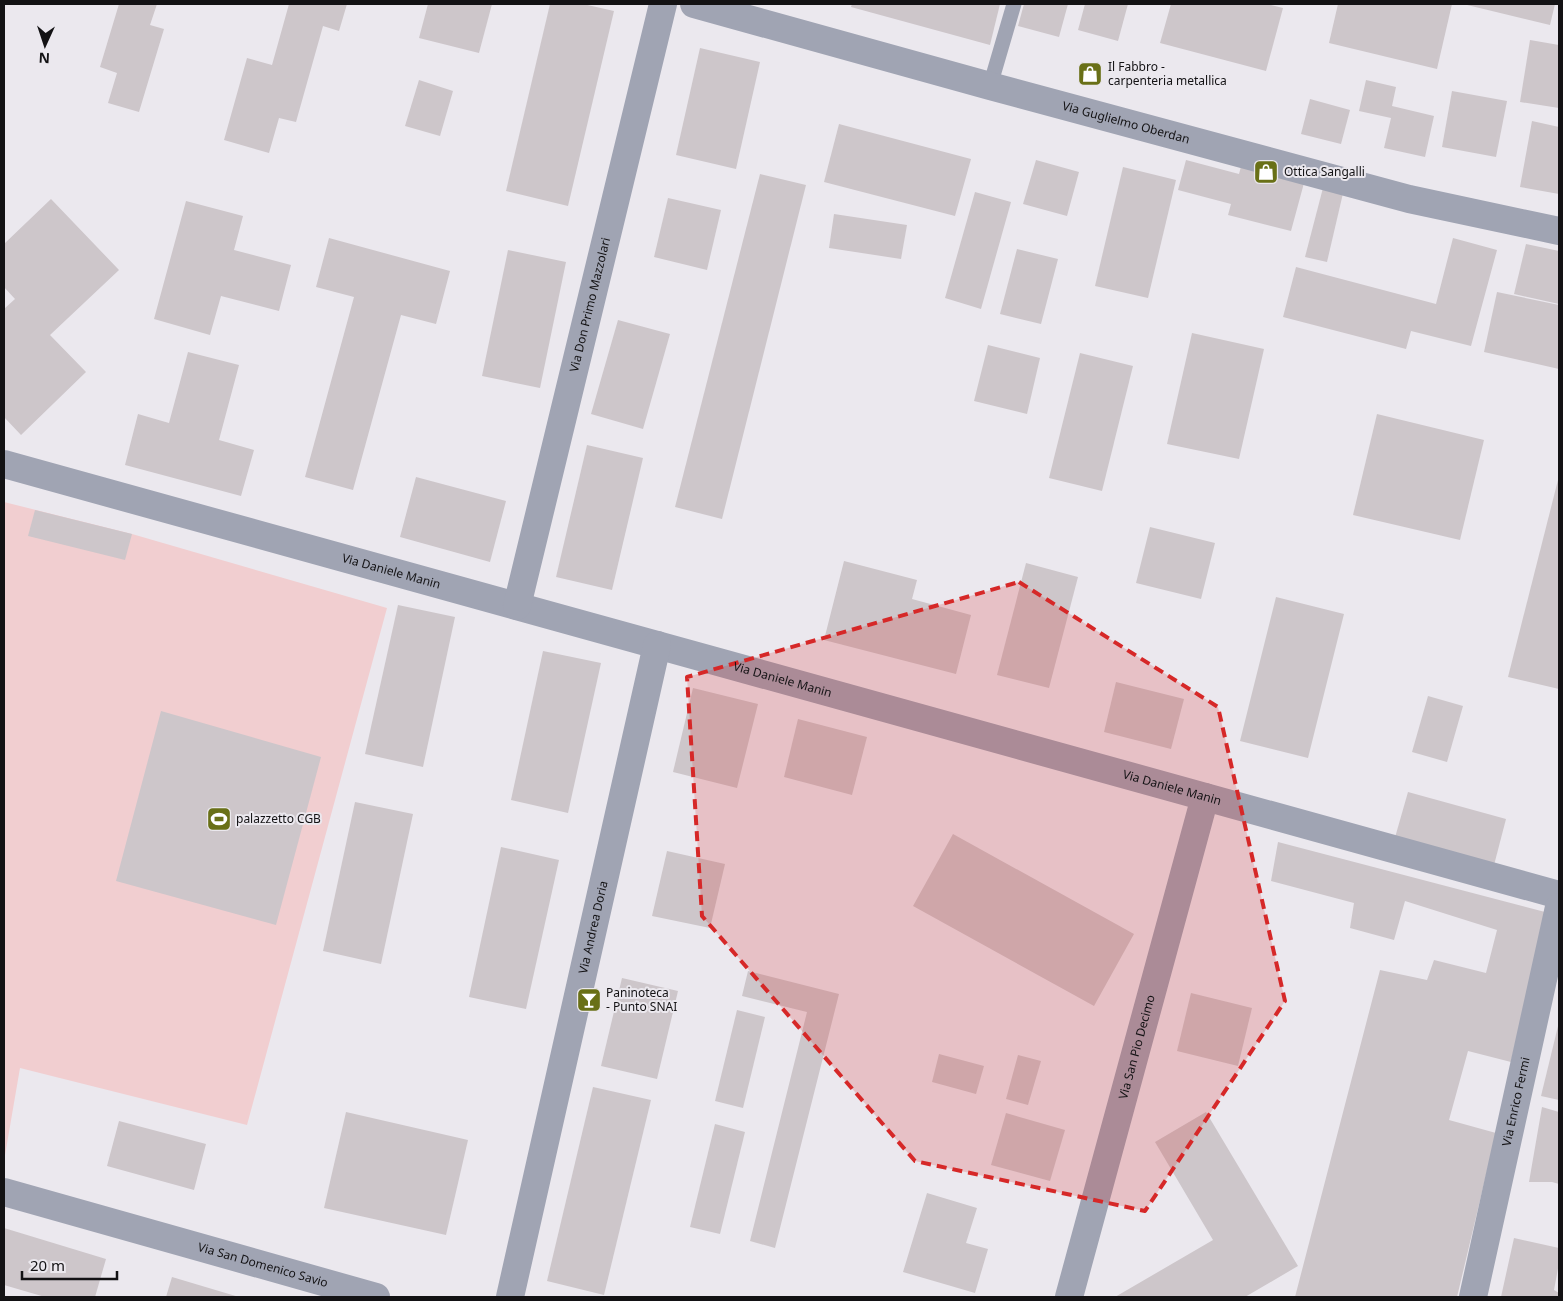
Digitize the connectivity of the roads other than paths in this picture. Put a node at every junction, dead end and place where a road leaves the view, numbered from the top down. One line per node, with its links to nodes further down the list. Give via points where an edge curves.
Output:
1 (662, 4): 7 (street, Via Don Primo Mazzolari)
2 (694, 4): 4 (street, Via Guglielmo Oberdan)
3 (1014, 4): 4 (lane)
4 (990, 86): 5 (street, Via Guglielmo Oberdan, via 1409,199)
5 (1559, 231)
6 (4, 464): 7 (street, Via Daniele Manin)
7 (516, 606): 8 (street, Via Daniele Manin)
8 (657, 645): 9 (street, Via Daniele Manin); 14 (street, Via Andrea Doria)
9 (1205, 797): 10 (street, Via Daniele Manin); 15 (street, Via San Pio Decimo)
10 (1559, 895)
11 (1559, 907): 16 (street, Via Enrico Fermi)
12 (4, 1192): 13 (street, Via San Domenico Savio)
13 (376, 1297)
14 (510, 1297)
15 (1069, 1297)
16 (1473, 1297)

